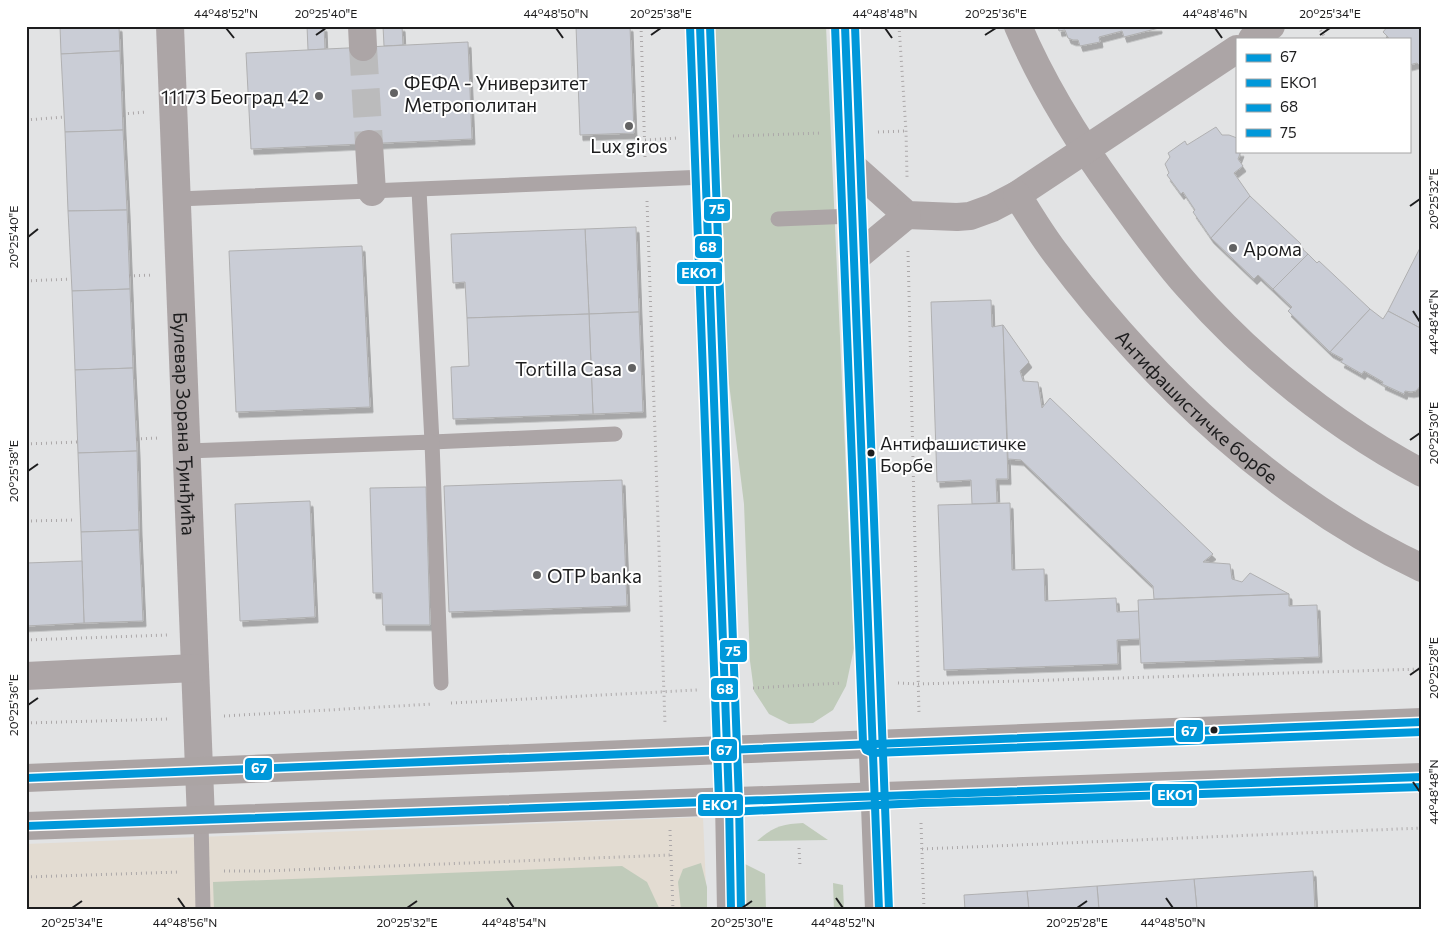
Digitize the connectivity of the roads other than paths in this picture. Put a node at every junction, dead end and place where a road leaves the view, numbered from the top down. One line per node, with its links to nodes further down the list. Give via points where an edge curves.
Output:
1 (170, 26): 15 (street, Булевар Зорана Ђинђића)
2 (700, 26): 11 (street)
3 (845, 26): 10 (street)
4 (1018, 26): 9 (street)
5 (1271, 26): 6 (street)
6 (1253, 38)
7 (1236, 50): 9 (street)
8 (368, 144): 13 (street)
9 (1085, 149): 14 (street); 23 (street, via 1150,241 1222,323 1260,360 1311,400 1396,459)
10 (851, 165): 16 (street); 17 (street)
11 (706, 177): 12 (lane); 30 (street)
12 (419, 190): 13 (lane); 21 (lane)
13 (372, 192): 15 (lane)
14 (1017, 195): 16 (street, via 970,216); 24 (street, Антифашистичке борбе, via 1056,254 1097,306 1201,416 1307,501)
15 (178, 199): 22 (street, Булевар Зорана Ђинђића)
16 (907, 215): 19 (street)
17 (853, 216): 18 (lane); 19 (street)
18 (778, 219)
19 (854, 259): 29 (street)
20 (615, 434): 21 (lane)
21 (432, 442): 22 (lane); 27 (lane)
22 (187, 451): 25 (street, Булевар Зорана Ђинђића)
23 (1422, 473)
24 (1422, 568)
25 (195, 668): 26 (street); 31 (street, Булевар Зорана Ђинђића)
26 (26, 676)
27 (441, 683)
28 (1422, 722): 29 (street)
29 (874, 743): 30 (street); 34 (street)
30 (726, 750): 31 (street); 35 (street)
31 (199, 772): 33 (street); 36 (street, Булевар Зорана Ђинђића)
32 (1422, 777): 34 (street)
33 (26, 778)
34 (875, 796): 35 (street); 40 (street)
35 (729, 802): 36 (street); 39 (street)
36 (201, 820): 37 (street); 38 (lane)
37 (26, 826)
38 (203, 910)
39 (731, 910)
40 (879, 910)

